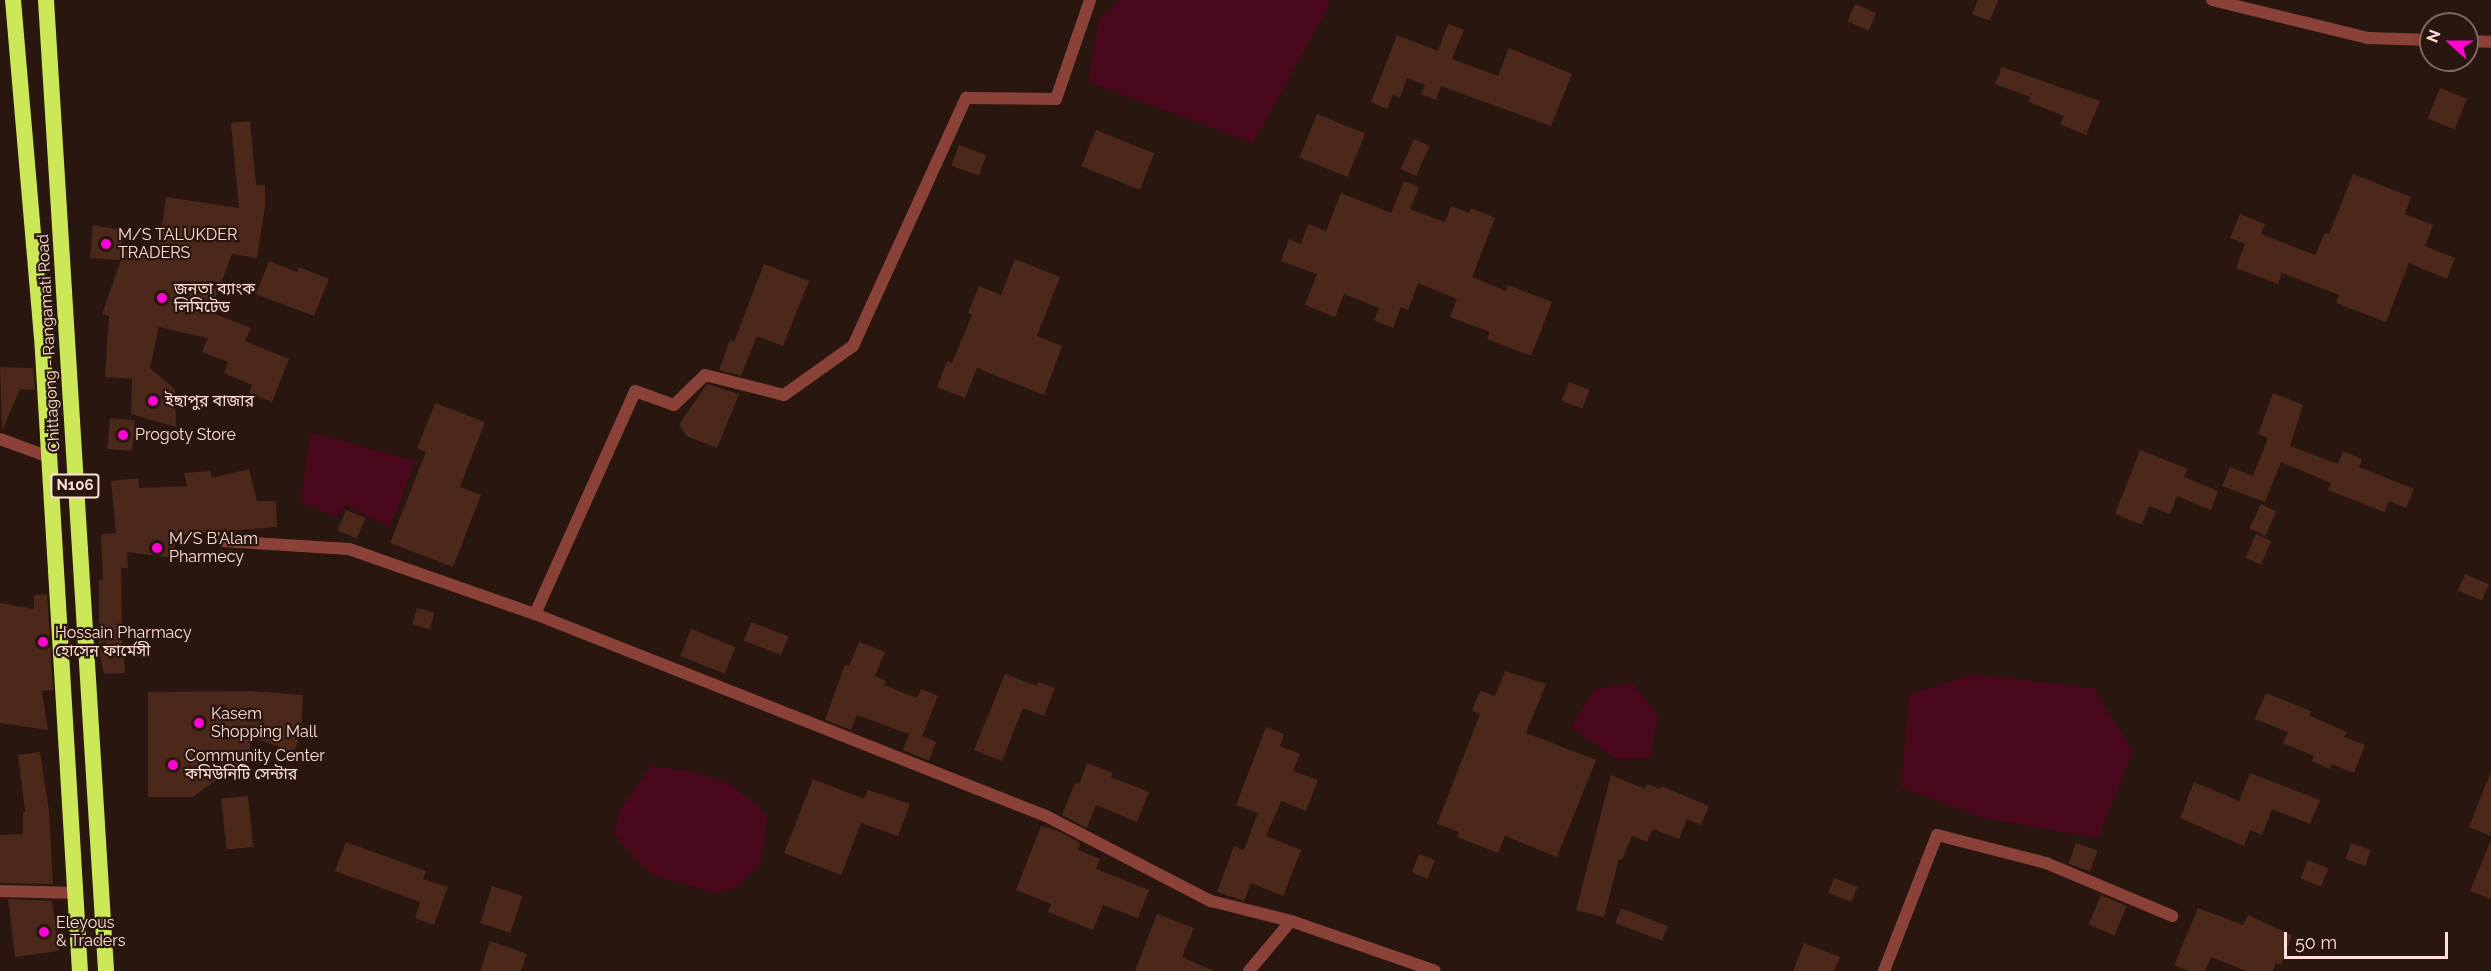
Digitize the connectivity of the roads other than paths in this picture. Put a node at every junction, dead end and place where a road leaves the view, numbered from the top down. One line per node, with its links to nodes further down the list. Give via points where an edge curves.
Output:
1 (13, 0): 7 (highway)
2 (46, 0): 15 (highway, Chittagong - Rangamati Road / N106)
3 (1090, 0): 9 (street, via 1056,99 966,98 853,346 784,395 705,375 674,405 635,390)
4 (2212, 0): 5 (street, via 2368,38)
5 (2419, 40)
6 (0, 439): 7 (street)
7 (49, 457): 11 (highway)
8 (224, 541): 9 (street, via 349,549)
9 (535, 614): 13 (street, via 1046,816 1211,901)
10 (0, 891): 11 (street)
11 (76, 893): 14 (highway)
12 (2172, 916): 18 (street, via 2046,863 1937,835)
13 (1291, 921): 16 (street); 17 (street)
14 (81, 971)
15 (105, 971)
16 (1250, 971)
17 (1435, 971)
18 (1884, 971)

